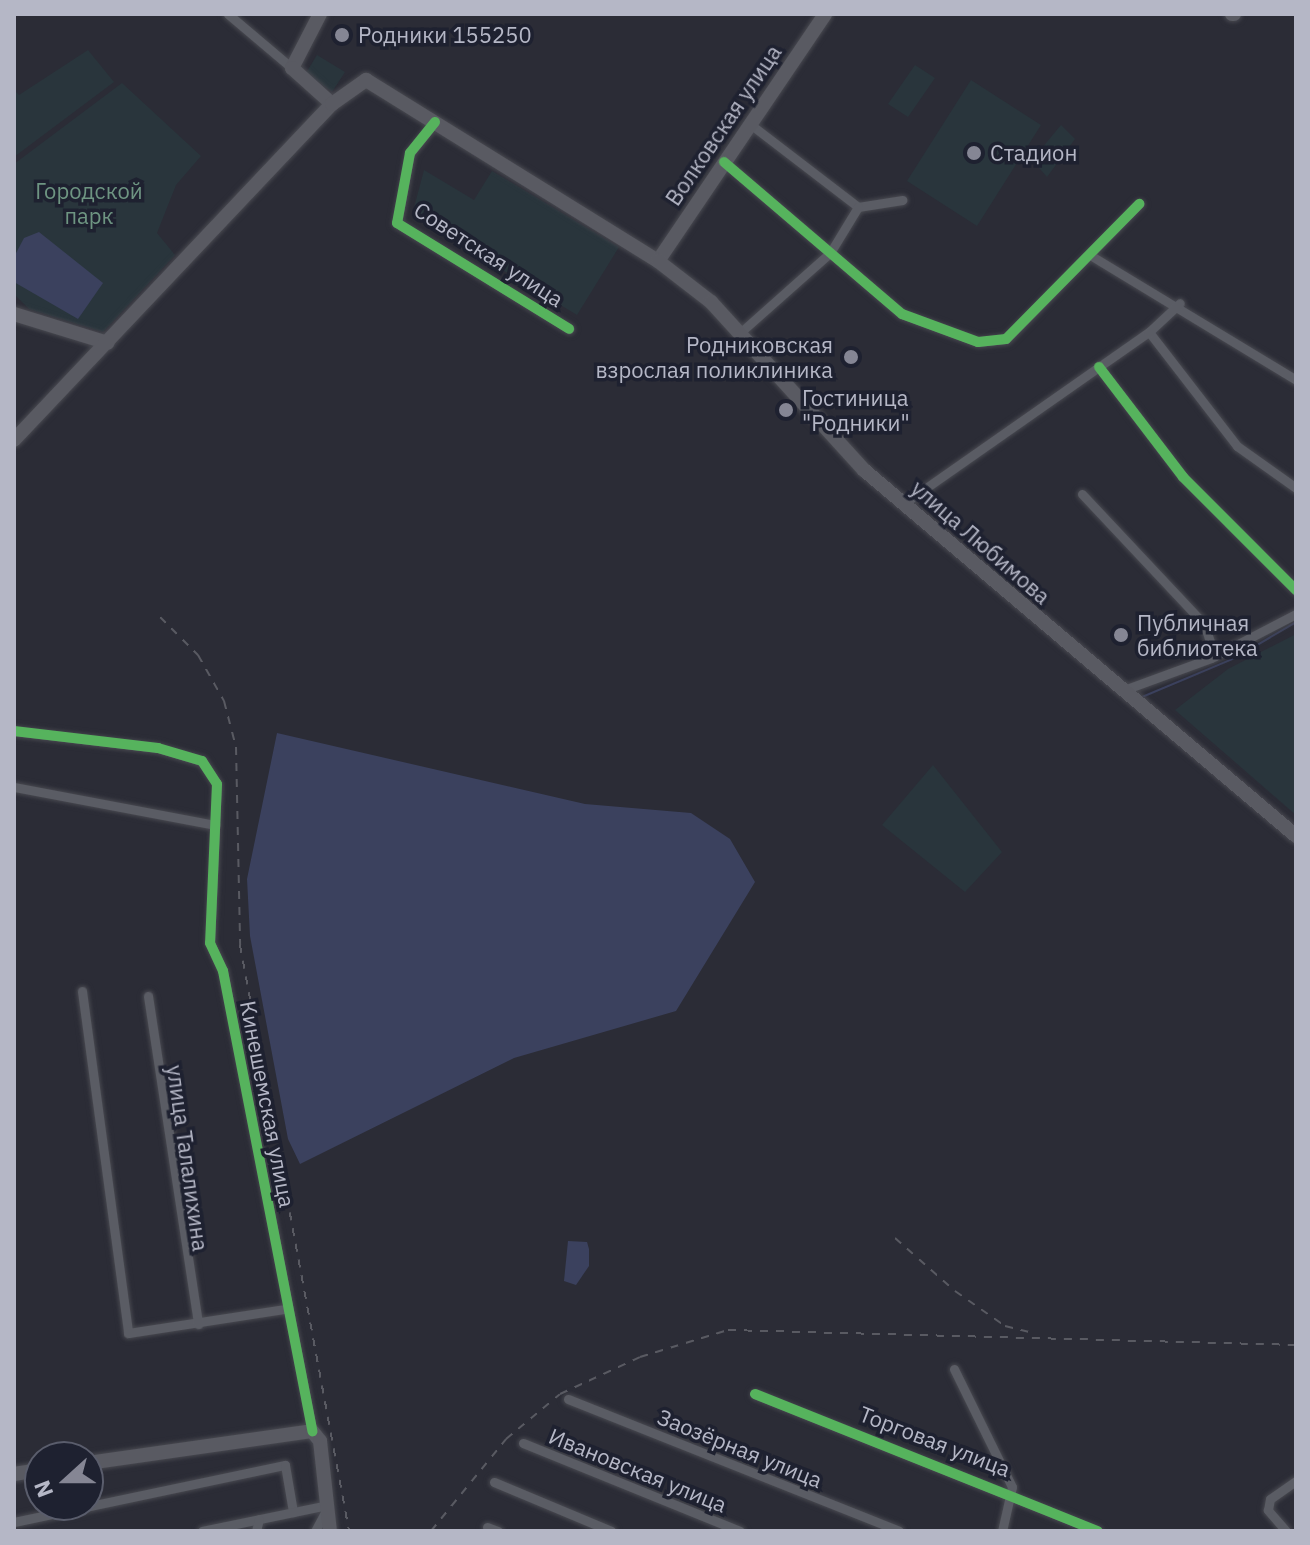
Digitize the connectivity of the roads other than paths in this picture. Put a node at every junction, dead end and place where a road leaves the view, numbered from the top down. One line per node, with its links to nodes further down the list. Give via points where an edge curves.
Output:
1 (228, 14): 4 (street)
2 (320, 14): 4 (main road)
3 (825, 14): 7 (main road, Волковская улица)
4 (292, 68): 5 (main road)
5 (332, 104): 6 (main road, via 366,80); 20 (main road)
6 (435, 122): 14 (main road); 17 (street, Советская улица, via 410,153 397,223)
7 (750, 124): 8 (main road, Волковская улица); 11 (street)
8 (724, 162): 12 (street); 14 (main road, Волковская улица)
9 (902, 200): 11 (street)
10 (1139, 204): 13 (street)
11 (858, 207): 12 (street)
12 (830, 253): 13 (street, via 902,314 978,342 1006,339); 18 (street)
13 (1090, 255): 15 (street)
14 (658, 261): 18 (main road, улица Любимова)
15 (1180, 303): 19 (street); 22 (street)
16 (14, 314): 20 (main road)
17 (569, 329)
18 (742, 331): 26 (main road, улица Любимова)
19 (1149, 332): 21 (street); 24 (street, via 1237,446)
20 (108, 343): 23 (main road)
21 (1099, 367): 26 (street); 27 (street, via 1183,477)
22 (1296, 380)
23 (14, 440)
24 (1296, 488)
25 (1082, 494): 29 (street, via 1204,624)
26 (903, 504): 30 (main road, улица Любимова)
27 (1296, 590)
28 (1296, 614): 29 (street)
29 (1215, 656): 30 (street)
30 (1128, 698): 34 (main road, улица Любимова)
31 (14, 731): 33 (street, Кинешемская улица, via 158,748 202,761 217,784)
32 (14, 787): 33 (street)
33 (215, 825): 37 (street, Кинешемская улица, via 210,943 223,971)
34 (1296, 836)
35 (82, 991): 38 (street, via 128,1333)
36 (148, 996): 38 (street, улица Талалихина)
37 (284, 1309): 38 (street); 42 (street, Кинешемская улица)
38 (198, 1324)
39 (954, 1369): 47 (street)
40 (755, 1394): 47 (street, Торговая улица)
41 (568, 1399): 60 (street, Заозёрная улица)
42 (312, 1431): 44 (main road); 48 (main road, via 320,1441)
43 (523, 1443): 59 (street, Ивановская улица)
44 (104, 1461)
45 (1296, 1481): 63 (street, via 1270,1499 1268,1510)
46 (494, 1482): 58 (street)
47 (1014, 1492): 61 (street); 62 (street, Торговая улица)
48 (328, 1505): 49 (street); 55 (street); 56 (main road)
49 (293, 1512): 50 (street); 51 (street, via 285,1465)
50 (259, 1519): 53 (street); 54 (street)
51 (14, 1522)
52 (487, 1527): 57 (street)
53 (208, 1530)
54 (256, 1531)
55 (315, 1531)
56 (330, 1531)
57 (498, 1531)
58 (611, 1531)
59 (740, 1531)
60 (899, 1531)
61 (1002, 1531)
62 (1098, 1531)
63 (1286, 1531)

